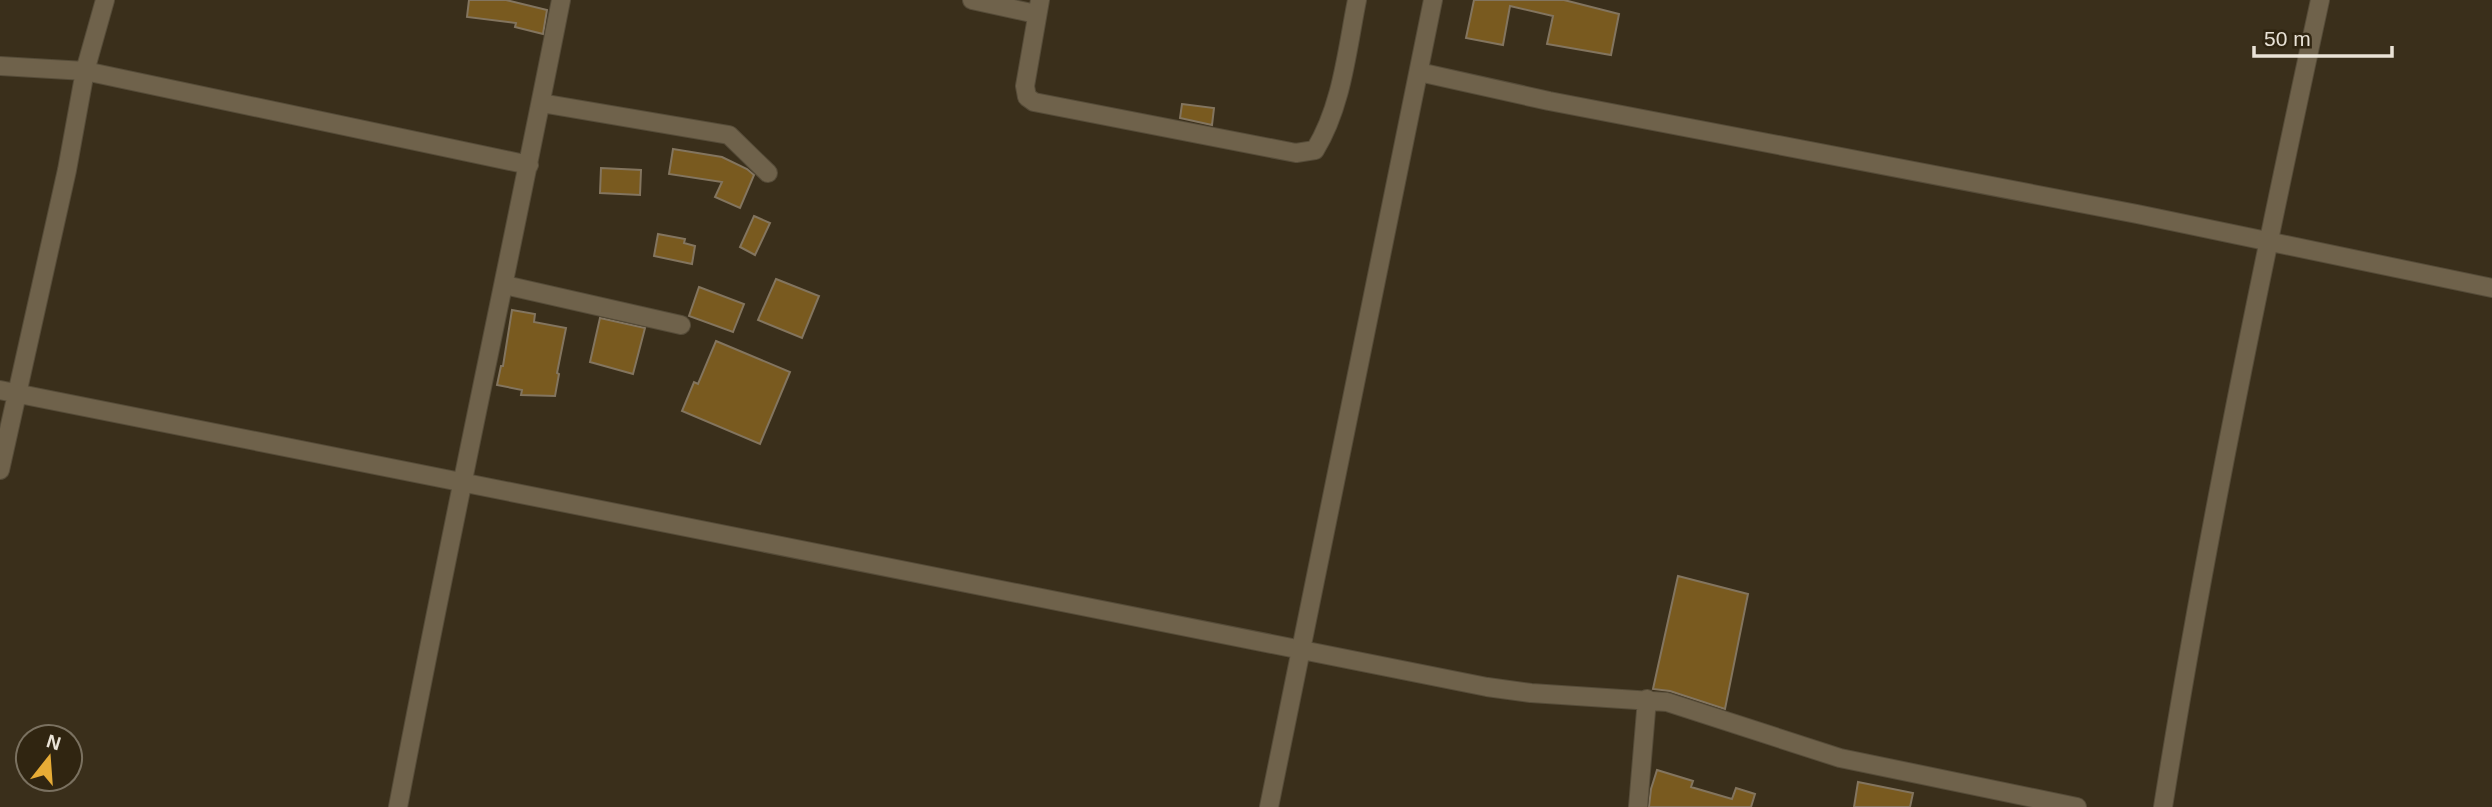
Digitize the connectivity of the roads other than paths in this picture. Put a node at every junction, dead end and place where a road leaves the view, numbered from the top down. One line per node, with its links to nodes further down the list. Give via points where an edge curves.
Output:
1 (105, 0): 9 (street)
2 (561, 0): 11 (street)
3 (972, 0): 7 (street)
4 (1357, 0): 7 (street, via 1326,131 1315,150 1296,153 1034,102 1027,97 1025,86)
5 (1433, 0): 10 (street)
6 (2320, 0): 14 (street)
7 (1038, 7)
8 (0, 66): 9 (street)
9 (85, 71): 12 (street); 18 (street, via 67,170)
10 (1419, 72): 14 (street); 21 (street)
11 (541, 103): 12 (street); 13 (street, via 729,135)
12 (529, 164): 15 (street)
13 (768, 173)
14 (2269, 243): 16 (street); 27 (street)
15 (505, 285): 17 (street); 20 (street)
16 (2492, 288)
17 (681, 325)
18 (8, 391): 19 (street); 20 (street)
19 (0, 470)
20 (464, 483): 21 (street); 23 (street)
21 (1302, 651): 22 (street, via 1487,687); 24 (street)
22 (1647, 699): 25 (street); 26 (street, via 1694,709 1840,758)
23 (398, 807)
24 (1269, 807)
25 (1638, 807)
26 (2077, 807)
27 (2163, 807)

